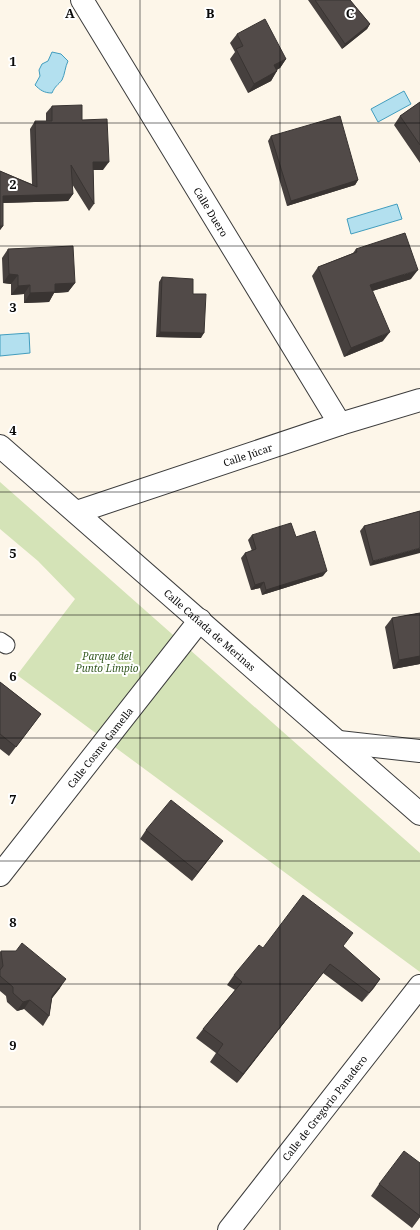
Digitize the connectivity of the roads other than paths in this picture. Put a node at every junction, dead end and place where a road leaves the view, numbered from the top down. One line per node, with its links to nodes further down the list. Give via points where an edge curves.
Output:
1 (85, 0): 3 (street, Calle Duero)
2 (420, 400): 3 (street, Calle Júcar)
3 (340, 424): 5 (street, Calle Júcar)
4 (0, 446): 5 (street, Calle Cañada de Merinas)
5 (77, 512): 6 (street, Calle Cañada de Merinas)
6 (200, 620): 7 (street, Calle Cañada de Merinas); 10 (street, Calle Cosme Gamella)
7 (339, 742): 8 (street); 9 (street, Calle Cañada de Merinas)
8 (420, 751)
9 (420, 814)
10 (0, 875)
11 (420, 986): 12 (street, Calle de Gregorio Panadero)
12 (229, 1230)

